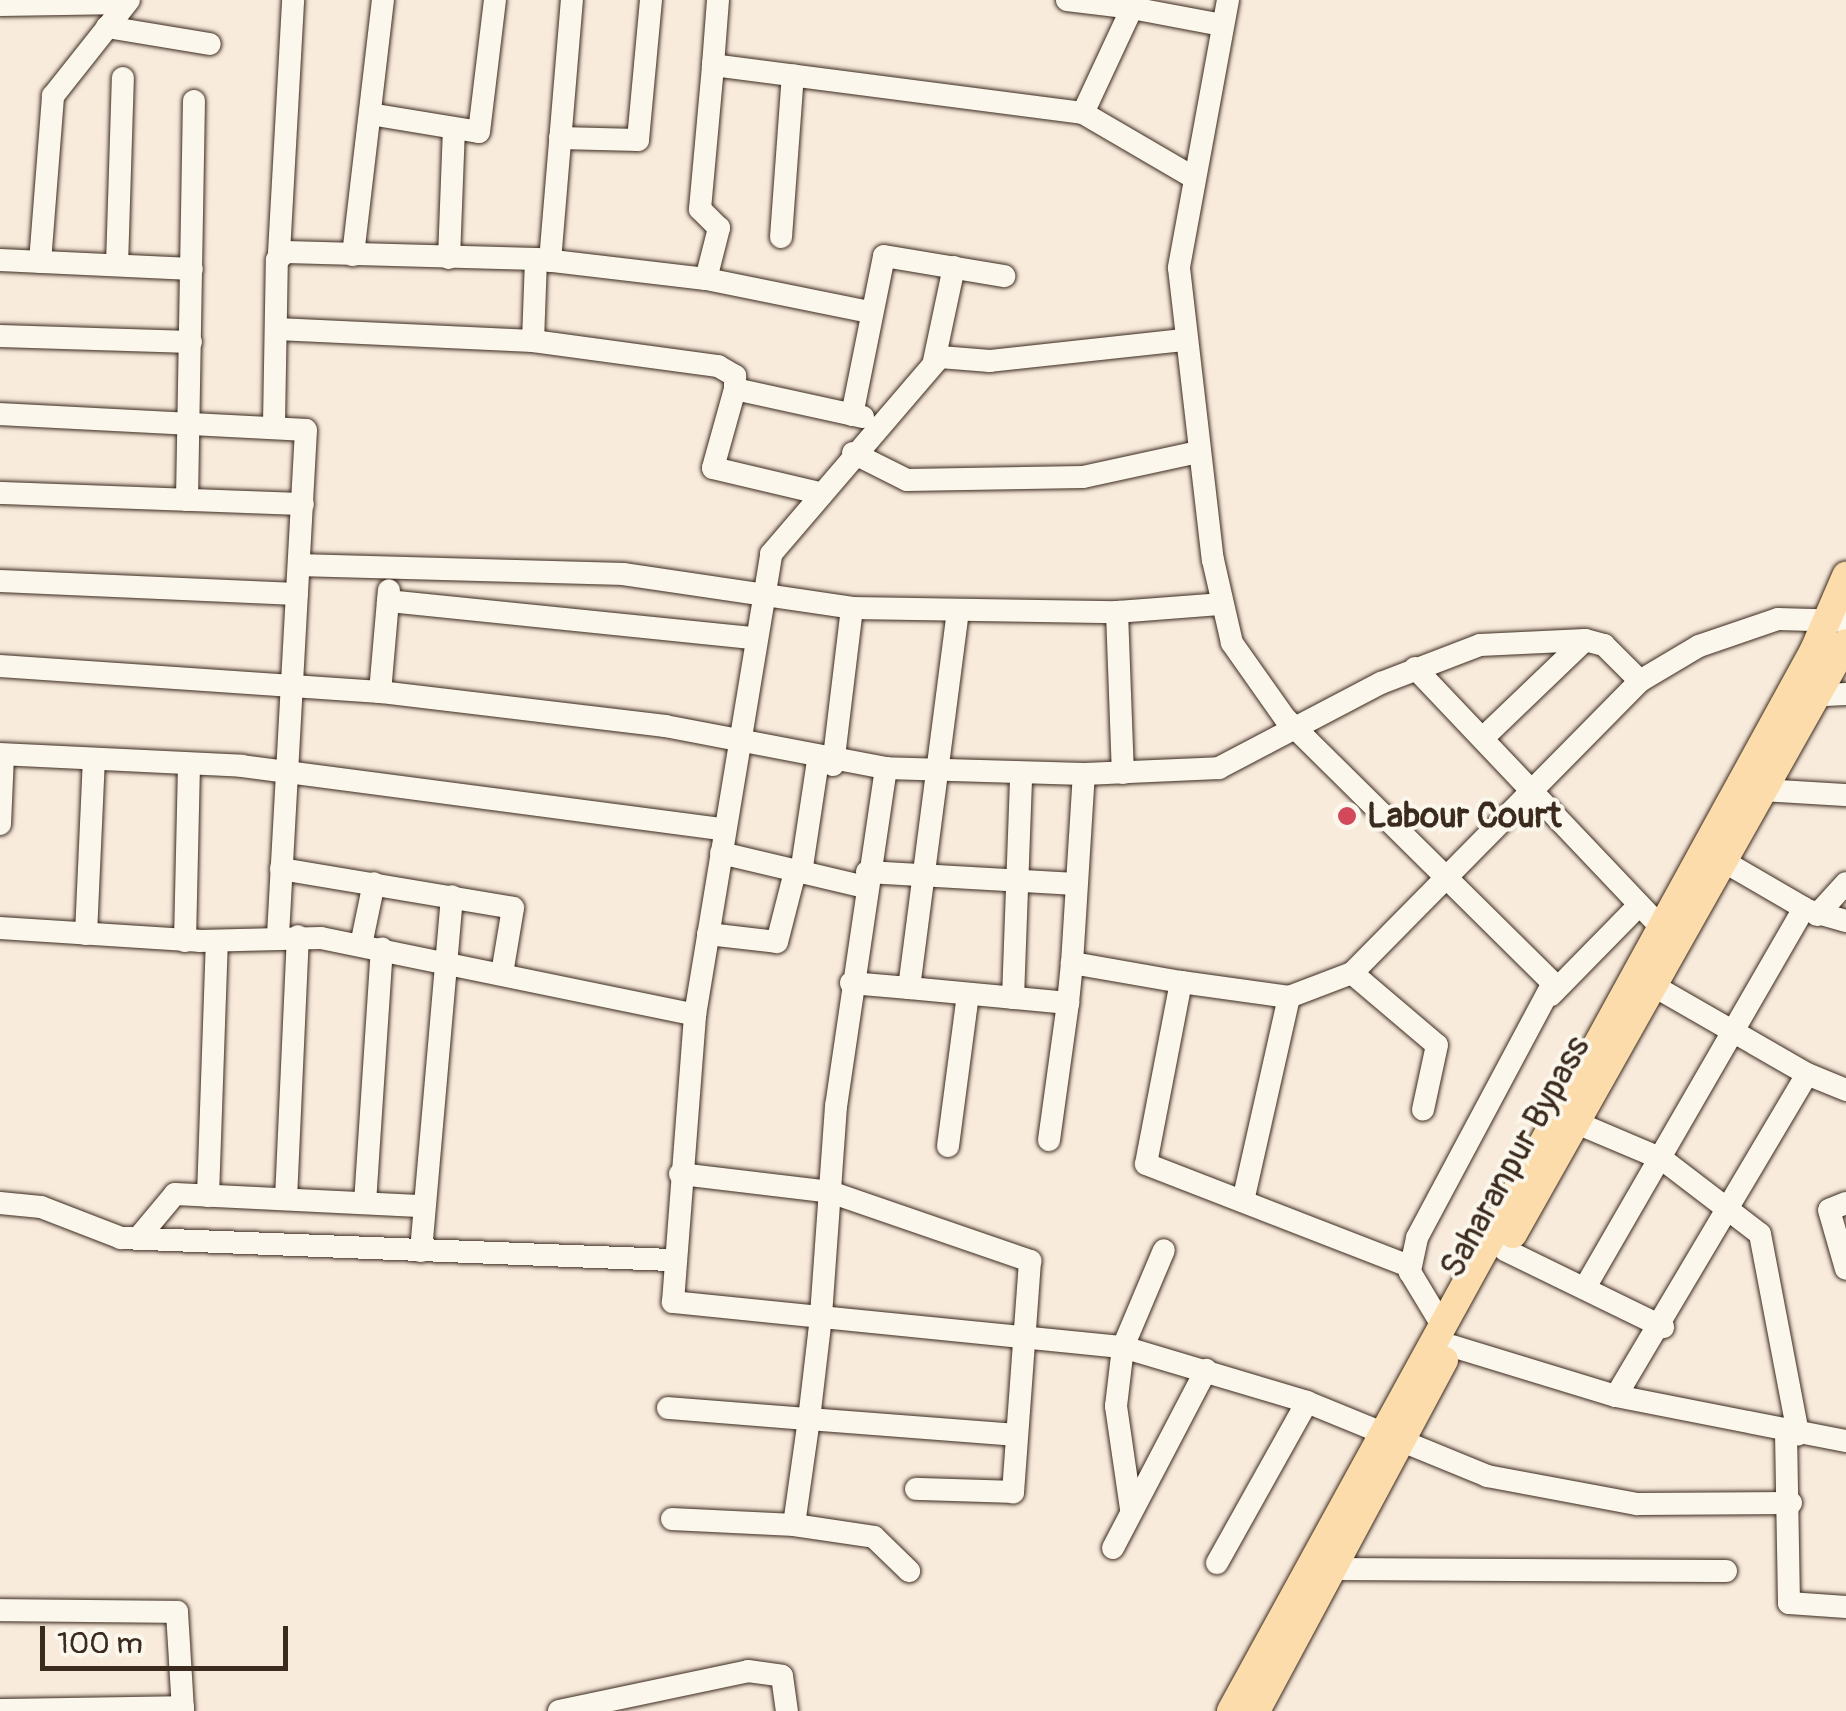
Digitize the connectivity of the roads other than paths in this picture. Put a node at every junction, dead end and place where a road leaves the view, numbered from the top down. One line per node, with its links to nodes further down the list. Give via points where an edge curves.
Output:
1 (293, 0): 25 (street)
2 (384, 0): 20 (street)
3 (495, 0): 21 (street, via 484,125)
4 (572, 0): 22 (street)
5 (651, 0): 22 (street, via 638,140)
6 (718, 0): 15 (street)
7 (1066, 0): 11 (street)
8 (1228, 0): 12 (street)
9 (128, 2): 10 (street); 13 (street)
10 (0, 5)
11 (1132, 8): 12 (street); 19 (street)
12 (1222, 25): 23 (street)
13 (107, 27): 14 (street); 30 (street, via 48,108)
14 (210, 44)
15 (713, 65): 16 (street); 35 (street, via 700,209 719,228)
16 (793, 75): 19 (street); 24 (street)
17 (123, 78): 31 (street)
18 (194, 100): 33 (street)
19 (1083, 113): 23 (street)
20 (370, 114): 21 (street); 26 (street)
21 (454, 129): 27 (street)
22 (560, 138): 29 (street)
23 (1189, 175): 39 (street, via 1179,268)
24 (781, 237)
25 (280, 254): 26 (street); 37 (street)
26 (353, 254): 27 (street)
27 (449, 258): 29 (street)
28 (0, 260): 30 (street)
29 (543, 260): 35 (street); 40 (street)
30 (40, 262): 31 (street)
31 (117, 265): 33 (street)
32 (954, 267): 34 (street); 36 (street, via 884,256); 42 (street)
33 (192, 268): 41 (street)
34 (1004, 276)
35 (706, 279): 36 (street)
36 (870, 312): 45 (street)
37 (277, 329): 40 (street); 48 (street)
38 (0, 336): 41 (street)
39 (1184, 340): 42 (street); 49 (street)
40 (533, 341): 43 (street, via 718,366 735,376)
41 (191, 342): 46 (street)
42 (934, 362): 47 (street)
43 (735, 389): 45 (street); 52 (street, via 712,460 716,472)
44 (0, 414): 46 (street)
45 (852, 415): 47 (street)
46 (190, 420): 48 (street); 53 (street)
47 (880, 421): 50 (street)
48 (274, 424): 54 (street, via 306,430)
49 (1199, 452): 50 (street, via 1083,477 906,480); 62 (street)
50 (853, 453): 52 (street)
51 (0, 493): 53 (street)
52 (819, 493): 60 (street, via 771,554)
53 (187, 500): 54 (street)
54 (303, 504): 55 (street)
55 (298, 566): 56 (street); 59 (street)
56 (390, 569): 60 (street, via 607,572); 61 (street)
57 (1846, 576): 66 (main road)
58 (0, 581): 59 (street)
59 (297, 594): 73 (street)
60 (759, 598): 63 (street); 67 (street)
61 (388, 601): 67 (street); 74 (street)
62 (1220, 604): 65 (street); 77 (street, via 1252,676)
63 (852, 608): 64 (street); 82 (street)
64 (958, 611): 65 (street); 85 (street)
65 (1116, 612): 87 (street)
66 (1838, 618): 72 (street, via 1778,619 1699,646); 76 (main road)
67 (753, 638): 79 (street)
68 (1585, 640): 71 (street, via 1480,645); 72 (street, via 1604,645); 78 (street)
69 (1846, 643): 75 (main road, Saharanpur Bypass)
70 (0, 666): 73 (street)
71 (1415, 668): 77 (street); 78 (street)
72 (1640, 681): 91 (street)
73 (290, 684): 74 (street); 86 (street)
74 (380, 692): 79 (street)
75 (1832, 695): 76 (street); 90 (main road, Saharanpur Bypass)
76 (1788, 697): 110 (main road)
77 (1298, 730): 87 (street, via 1207,771); 99 (street)
78 (1484, 737): 91 (street)
79 (739, 742): 82 (street); 94 (street)
80 (2, 754): 81 (street); 93 (street)
81 (94, 759): 83 (street); 112 (street)
82 (825, 763): 84 (street); 98 (street)
83 (189, 764): 86 (street); 115 (street)
84 (886, 768): 85 (street); 100 (street)
85 (940, 770): 89 (street); 101 (street)
86 (285, 773): 94 (street); 97 (street)
87 (1123, 773): 88 (street)
88 (1084, 774): 89 (street); 105 (street)
89 (1021, 775): 104 (street)
90 (1762, 790): 92 (street); 96 (main road, Saharanpur Bypass)
91 (1532, 792): 99 (street); 107 (street)
92 (1846, 794)
93 (0, 824)
94 (725, 830): 95 (street)
95 (721, 854): 98 (street); 113 (street)
96 (1723, 861): 108 (street); 124 (main road, Saharanpur Bypass)
97 (281, 869): 102 (street); 114 (street)
98 (798, 872): 100 (street); 113 (street, via 777,942)
99 (1442, 874): 120 (street); 127 (street, via 1540,960)
100 (866, 879): 101 (street); 123 (street)
101 (926, 880): 104 (street); 125 (street)
102 (374, 883): 106 (street); 117 (street)
103 (1846, 883): 108 (street)
104 (1018, 884): 105 (street); 128 (street)
105 (1076, 884): 119 (street)
106 (452, 896): 118 (street); 121 (street, via 512,908)
107 (1638, 905): 110 (street); 127 (street)
108 (1811, 911): 109 (street); 132 (street)
109 (1846, 920)
110 (1661, 927): 161 (main road)
111 (0, 928): 112 (street)
112 (86, 934): 115 (street)
113 (708, 934): 131 (street)
114 (288, 936): 116 (street); 117 (street); 143 (street)
115 (185, 941): 116 (street)
116 (216, 942): 142 (street)
117 (371, 947): 118 (street); 146 (street)
118 (441, 961): 121 (street); 149 (street)
119 (1072, 962): 122 (street); 130 (street)
120 (1352, 973): 129 (street); 135 (street, via 1437,1045)
121 (502, 974): 131 (street)
122 (1181, 982): 129 (street); 144 (street, via 1146,1164)
123 (850, 983): 125 (street); 141 (street)
124 (1654, 986): 132 (street); 136 (main road, Saharanpur Bypass)
125 (909, 988): 126 (street)
126 (968, 994): 128 (street); 138 (street)
127 (1551, 994): 155 (street, via 1439,1193)
128 (1014, 998): 130 (street)
129 (1289, 998): 144 (street)
130 (1068, 1002): 137 (street)
131 (696, 1015): 140 (street)
132 (1734, 1031): 133 (street); 139 (street)
133 (1807, 1074): 134 (street); 148 (street)
134 (1846, 1090)
135 (1423, 1110)
136 (1577, 1123): 139 (street); 152 (main road, Saharanpur Bypass)
137 (1049, 1140)
138 (948, 1146)
139 (1662, 1160): 148 (street); 157 (street)
140 (680, 1174): 141 (street); 154 (street)
141 (830, 1192): 158 (street); 160 (street, via 1024,1255 1031,1265)
142 (208, 1196): 143 (street); 150 (street, via 168,1196)
143 (286, 1199): 146 (street)
144 (1242, 1201): 155 (street)
145 (0, 1203): 150 (street)
146 (364, 1203): 149 (street)
147 (1846, 1203): 156 (street, via 1829,1210)
148 (1732, 1204): 159 (street); 168 (street, via 1768,1247)
149 (424, 1206): 153 (street)
150 (139, 1237): 153 (street)
151 (1164, 1250): 162 (street)
152 (1505, 1250): 157 (street); 161 (main road, Saharanpur Bypass)
153 (420, 1251): 154 (street)
154 (670, 1260): 158 (street, via 676,1304)
155 (1409, 1266): 161 (street)
156 (1846, 1269)
157 (1587, 1284): 159 (street)
158 (821, 1317): 160 (street); 167 (street)
159 (1664, 1326): 164 (street)
160 (1023, 1332): 162 (street); 169 (street)
161 (1447, 1335): 164 (street); 171 (main road, Saharanpur Bypass)
162 (1123, 1347): 163 (street); 174 (street, via 1116,1406)
163 (1206, 1370): 165 (street); 174 (street)
164 (1616, 1396): 168 (street)
165 (1307, 1402): 171 (street); 178 (street)
166 (668, 1408): 167 (street)
167 (809, 1419): 169 (street); 176 (street)
168 (1792, 1433): 170 (street); 173 (street)
169 (1017, 1435): 172 (street, via 1010,1496)
170 (1846, 1440)
171 (1390, 1441): 173 (street, via 1486,1476 1637,1504); 179 (main road, Saharanpur Bypass); 188 (main road)
172 (916, 1488)
173 (1790, 1503): 182 (street, via 1791,1606)
174 (1131, 1509): 177 (street)
175 (672, 1519): 176 (street)
176 (794, 1525): 180 (street, via 874,1537)
177 (1113, 1548)
178 (1217, 1563)
179 (1334, 1569): 181 (street); 189 (main road, Saharanpur Bypass)
180 (910, 1571)
181 (1726, 1572)
182 (1846, 1607)
183 (0, 1610): 184 (street, via 177,1612)
184 (183, 1709): 185 (street)
185 (0, 1710)
186 (559, 1711): 187 (street, via 748,1671 782,1676)
187 (787, 1711)
188 (1231, 1711)
189 (1256, 1711)

